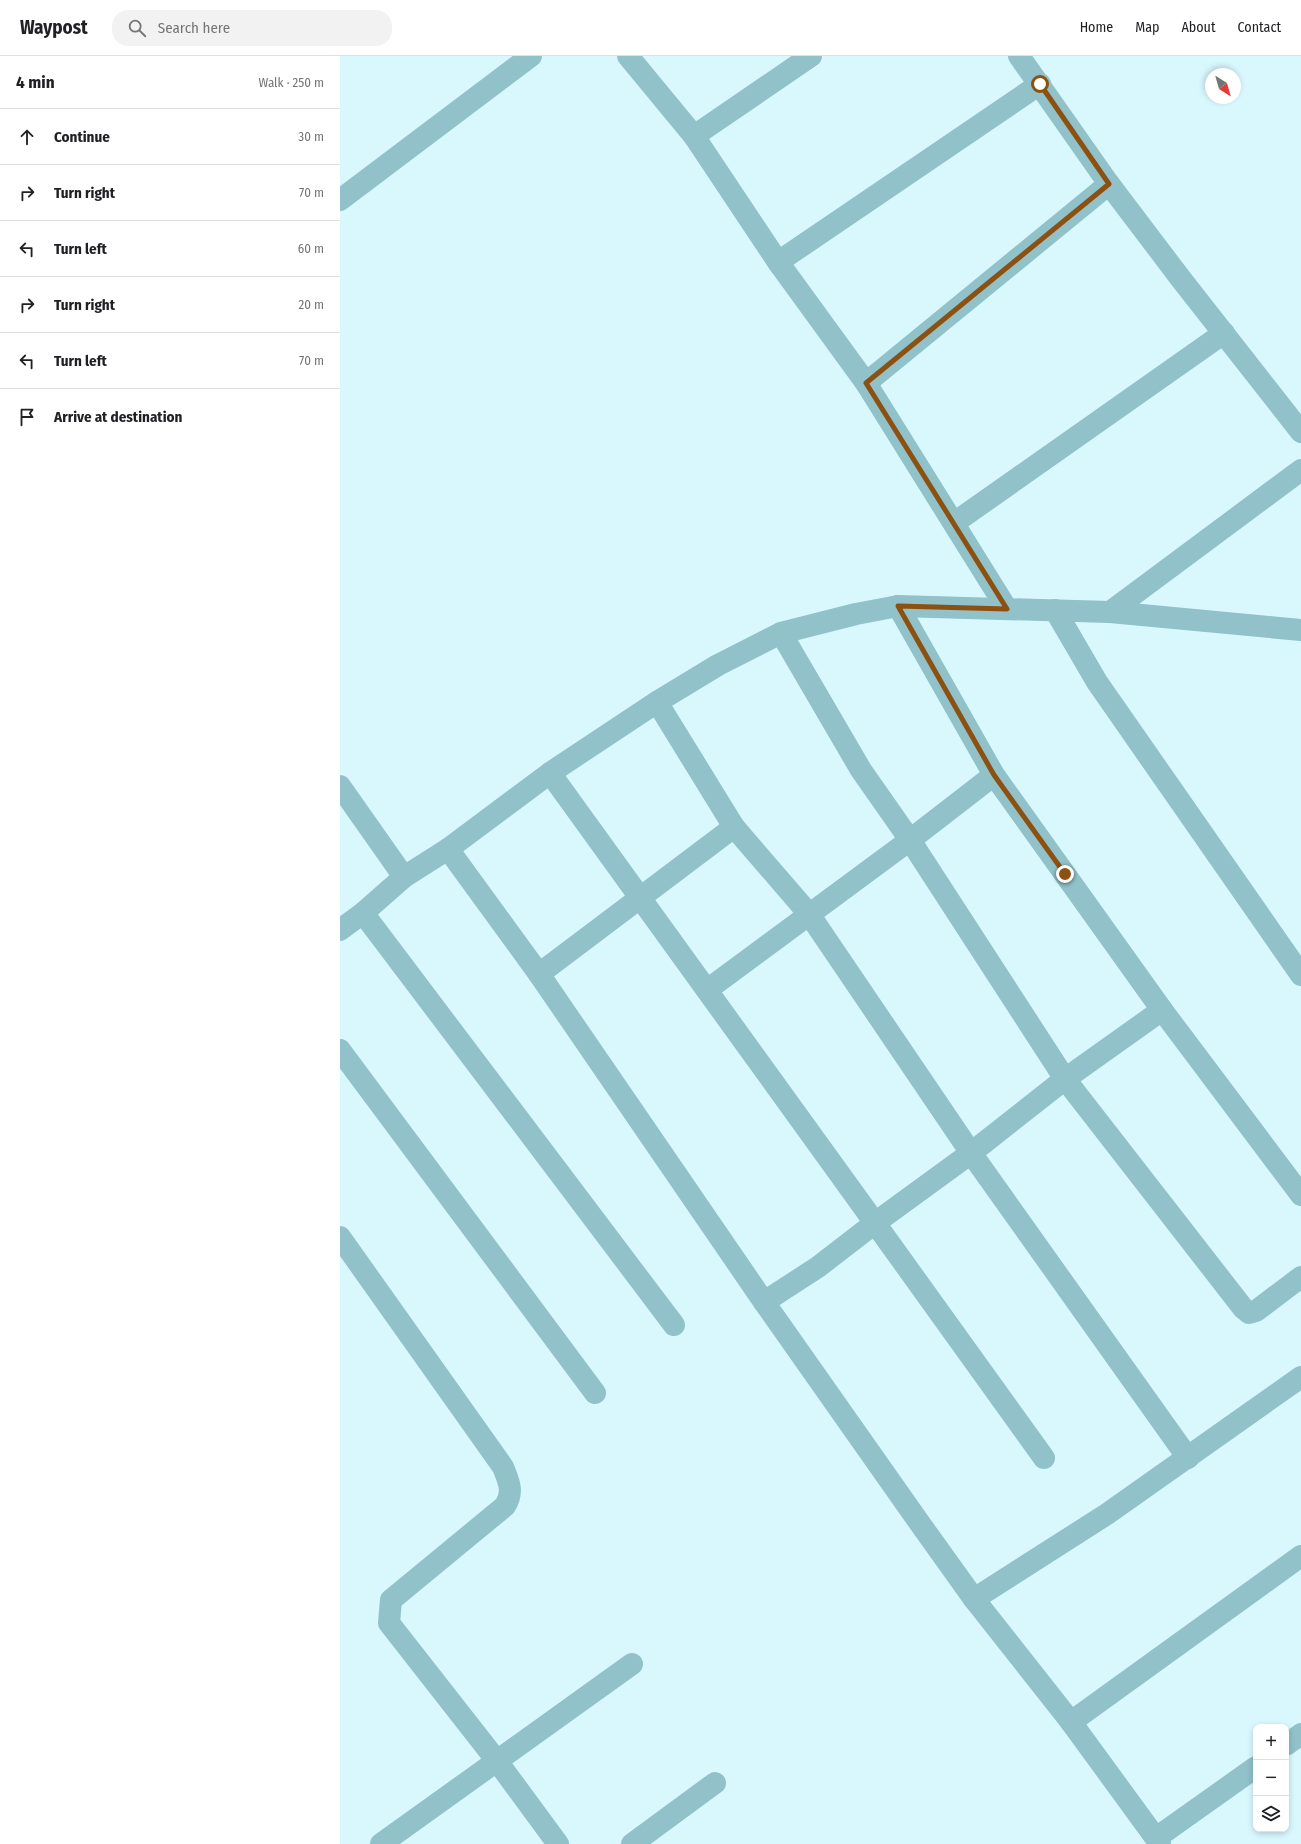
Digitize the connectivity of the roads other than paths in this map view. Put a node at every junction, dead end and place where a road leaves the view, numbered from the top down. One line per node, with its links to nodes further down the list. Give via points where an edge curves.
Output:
1 (531, 56): 8 (street)
2 (628, 56): 6 (street)
3 (811, 56): 6 (street)
4 (1019, 56): 5 (street)
5 (1040, 84): 7 (street); 9 (street)
6 (694, 136): 9 (street)
7 (1109, 184): 10 (street); 11 (street)
8 (340, 200)
9 (778, 262): 11 (street)
10 (1224, 333): 12 (street); 14 (street)
11 (866, 383): 14 (street)
12 (1301, 432)
13 (1301, 470): 18 (street)
14 (954, 523): 16 (street)
15 (898, 606): 16 (street); 20 (street); 23 (street)
16 (1007, 609): 17 (street)
17 (1055, 610): 18 (street); 34 (street, via 1097,682)
18 (1110, 612): 19 (street)
19 (1301, 630)
20 (781, 633): 21 (street, via 718,665); 26 (street, via 860,770)
21 (657, 702): 22 (street); 25 (street)
22 (550, 773): 27 (street); 29 (street)
23 (994, 775): 26 (street); 36 (street)
24 (340, 786): 28 (street)
25 (734, 827): 29 (street); 31 (street)
26 (910, 840): 31 (street); 38 (street)
27 (448, 849): 28 (street); 33 (street)
28 (404, 877): 30 (street)
29 (640, 898): 33 (street); 35 (street)
30 (363, 912): 32 (street); 45 (street)
31 (809, 914): 35 (street); 39 (street)
32 (340, 930)
33 (539, 974): 44 (street)
34 (1301, 975)
35 (706, 990): 41 (street)
36 (1162, 1010): 38 (street); 40 (street)
37 (340, 1050): 47 (street)
38 (1065, 1079): 39 (street); 43 (street, via 1247,1312 1256,1311)
39 (972, 1153): 41 (street); 49 (street)
40 (1301, 1195)
41 (875, 1223): 44 (street, via 818,1267); 48 (street)
42 (340, 1236): 56 (street, via 492,1451 509,1481 510,1498 505,1506 391,1600 390,1623)
43 (1301, 1277)
44 (764, 1302): 51 (street)
45 (674, 1325)
46 (1301, 1377): 49 (street)
47 (595, 1393)
48 (1044, 1458)
49 (1188, 1458): 51 (street, via 1107,1514)
50 (1301, 1556): 53 (street)
51 (974, 1599): 53 (street)
52 (632, 1664): 56 (street)
53 (1072, 1722): 59 (street)
54 (1301, 1734): 55 (street)
55 (1289, 1743)
56 (497, 1761): 60 (street); 61 (street)
57 (1253, 1769): 59 (street)
58 (715, 1783): 62 (street)
59 (1158, 1841)
60 (381, 1844)
61 (558, 1844)
62 (632, 1844)

